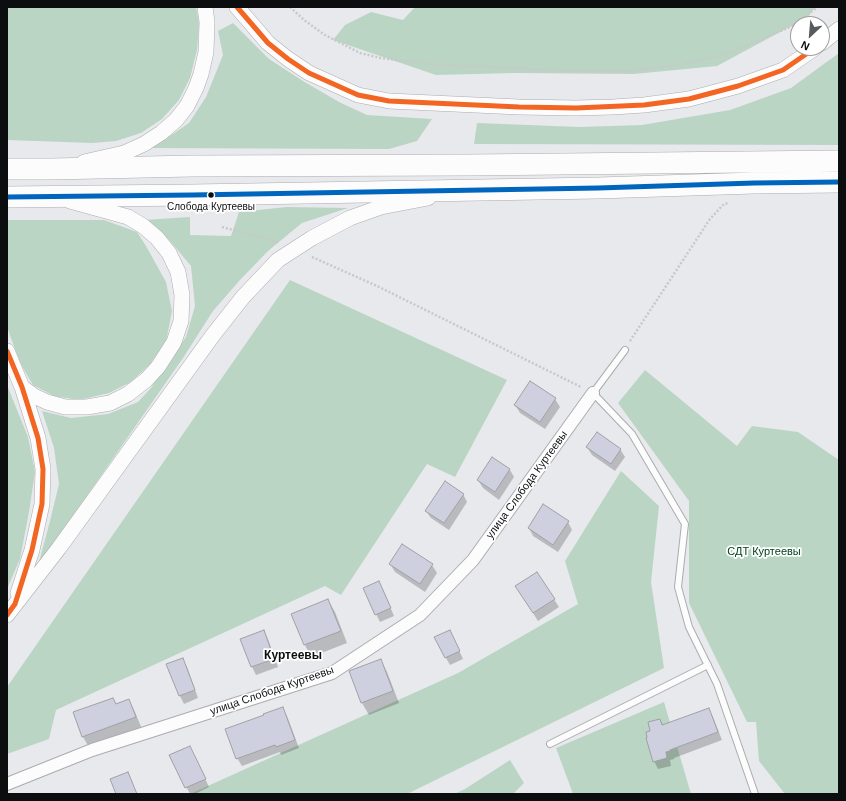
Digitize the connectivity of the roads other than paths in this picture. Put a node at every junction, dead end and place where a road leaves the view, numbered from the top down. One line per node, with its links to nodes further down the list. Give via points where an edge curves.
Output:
1 (205, 7): 8 (street, via 206,52 201,74 187,106 176,120 144,144 124,153)
2 (237, 7): 5 (street, via 268,43 309,73 358,95 390,101 519,107 644,106 689,99 738,86 783,70)
3 (839, 29): 4 (street)
4 (830, 36)
5 (803, 56)
6 (839, 161): 8 (highway)
7 (11, 169): 8 (highway)
8 (51, 169)
9 (839, 182): 10 (highway)
10 (470, 190): 11 (highway); 17 (street, via 381,207 350,218 278,260 243,297 218,329 59,548)
11 (52, 196): 12 (highway); 15 (street, via 128,217 157,238 169,252 178,272 182,295 181,321 174,342 158,367 140,385 110,403 65,407 34,396)
12 (11, 197)
13 (625, 350): 16 (lane)
14 (7, 351): 15 (street)
15 (22, 387): 17 (street, via 38,438 43,469 42,504 32,550)
16 (593, 393): 18 (lane, via 632,434 685,524 678,587 689,627); 20 (street, улица Слобода Куртеевы, via 473,560 420,615 332,673 92,750)
17 (11, 609)
18 (708, 665): 19 (lane); 21 (lane, via 718,684)
19 (550, 744)
20 (7, 784)
21 (755, 794)

